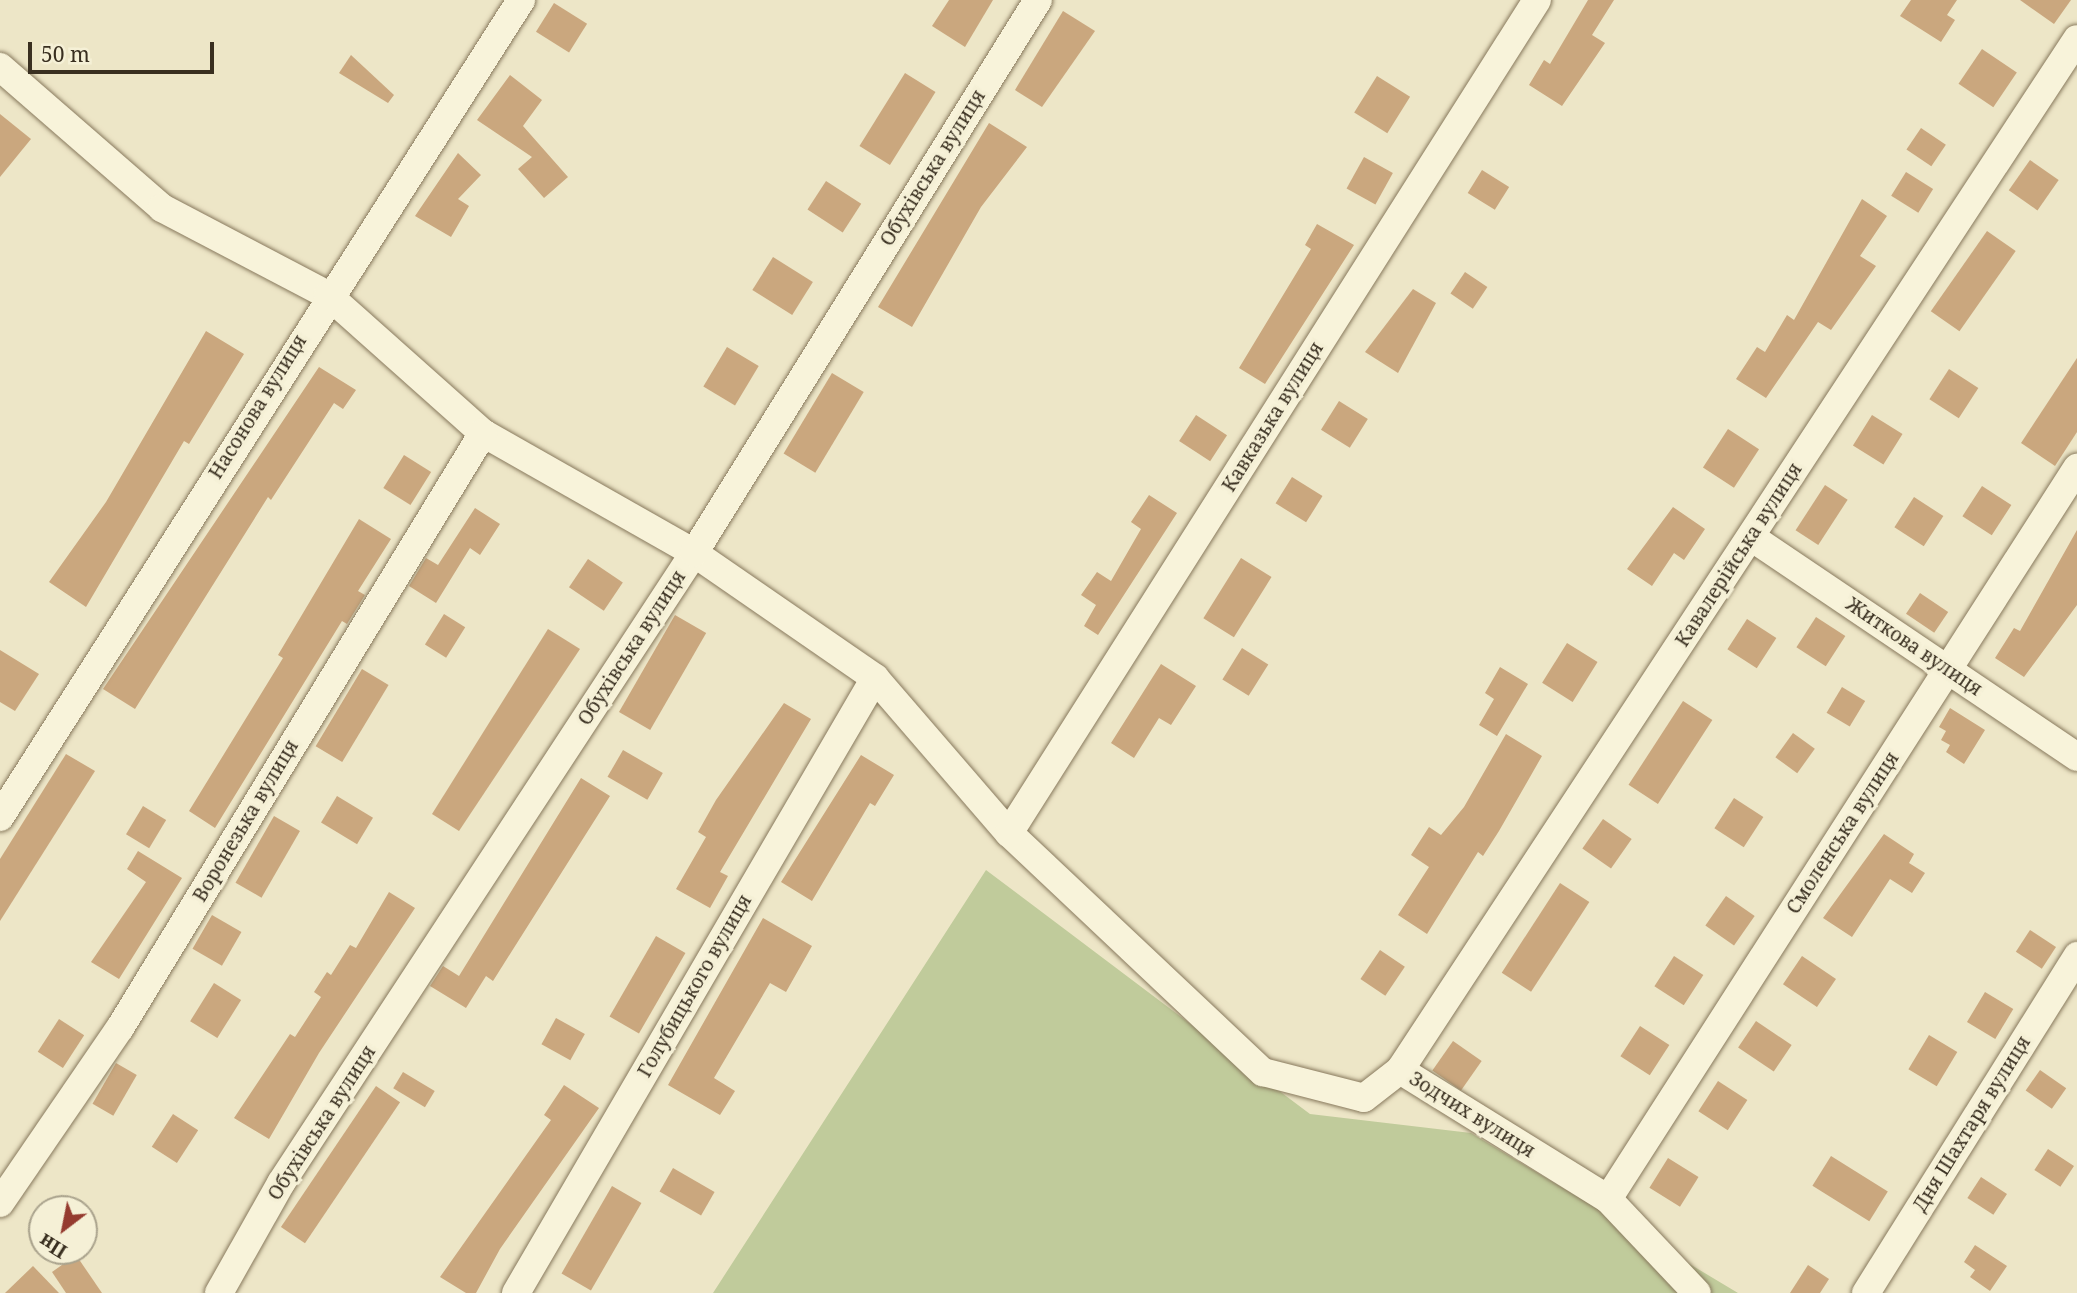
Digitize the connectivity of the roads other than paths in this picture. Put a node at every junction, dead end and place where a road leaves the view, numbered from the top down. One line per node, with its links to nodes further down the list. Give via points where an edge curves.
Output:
1 (521, 0): 6 (street, Насонова вулиця)
2 (1038, 0): 10 (street, Обухівська вулиця)
3 (1537, 0): 15 (street, Кавказька вулиця)
4 (2077, 39): 9 (street, Кавалерійська вулиця)
5 (0, 67): 6 (street, via 162,208)
6 (328, 295): 7 (street); 14 (street, Насонова вулиця)
7 (483, 433): 10 (street); 19 (street, Воронезька вулиця, via 120,1028)
8 (2077, 468): 11 (street, Смоленська вулиця)
9 (1751, 537): 11 (street, Житкова вулиця); 17 (street, Кавалерійська вулиця)
10 (694, 553): 12 (street); 20 (street, Обухівська вулиця, via 281,1184)
11 (1948, 670): 13 (street, Житкова вулиця); 18 (street, Смоленська вулиця)
12 (874, 678): 15 (street); 21 (street, Голубицького вулиця)
13 (2077, 757)
14 (0, 817)
15 (1009, 833): 17 (street, Зодчих вулиця, via 1263,1072 1364,1098)
16 (2077, 956): 23 (street, Дня Шахтаря вулиця)
17 (1400, 1070): 18 (street, Зодчих вулиця)
18 (1608, 1199): 22 (street, Зодчих вулиця)
19 (0, 1203)
20 (219, 1293)
21 (516, 1293)
22 (1697, 1293)
23 (1866, 1293)

